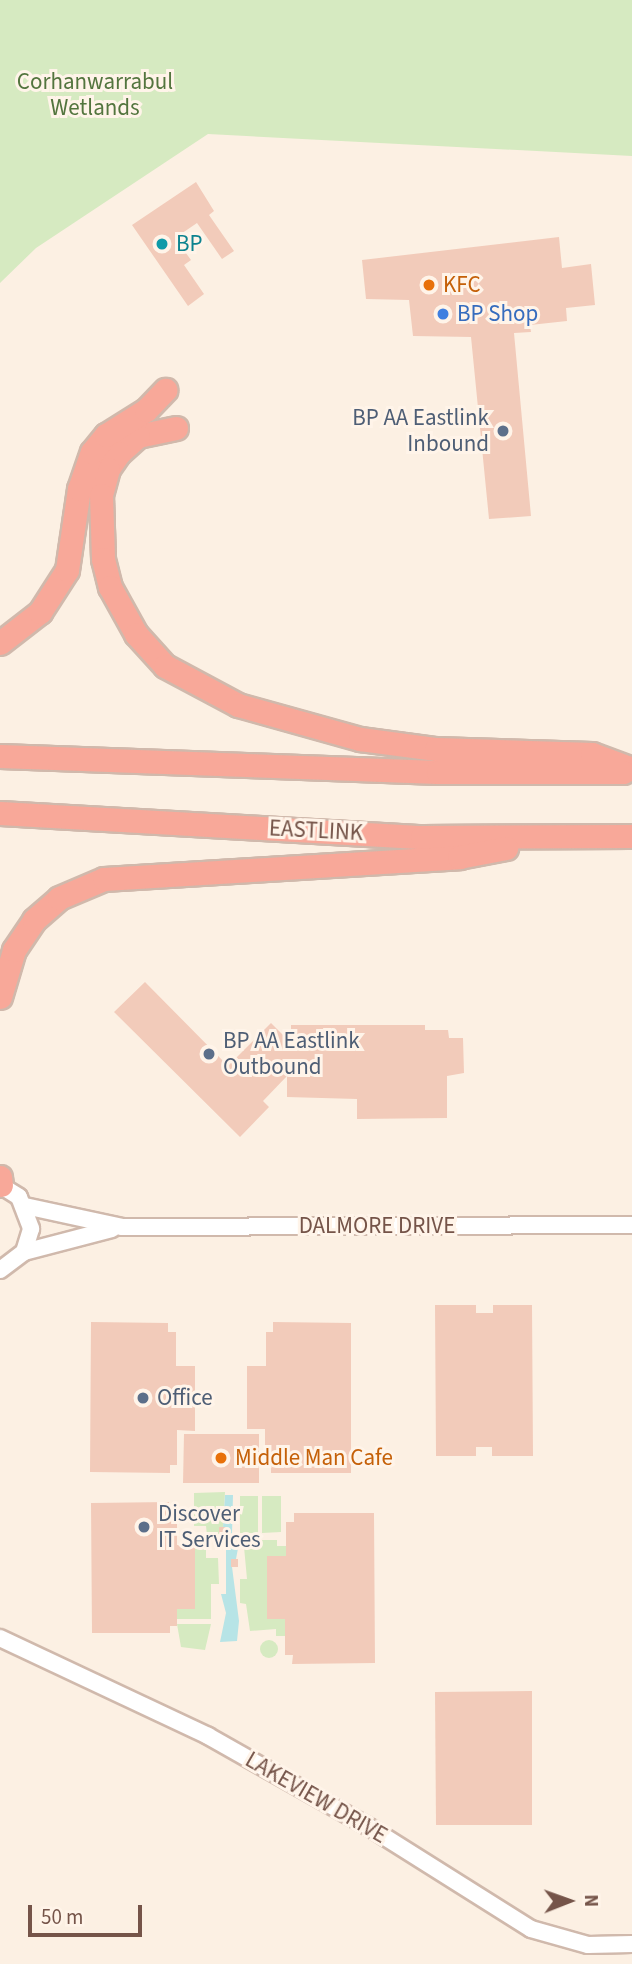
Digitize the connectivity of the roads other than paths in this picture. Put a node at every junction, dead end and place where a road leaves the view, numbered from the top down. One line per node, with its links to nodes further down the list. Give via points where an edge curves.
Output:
1 (164, 390): 3 (highway, via 146,410 106,435 92,452 79,489 67,570 40,612)
2 (176, 428): 5 (highway, via 138,436 108,468 101,495 103,559 110,587 136,634 165,666 238,705 360,739 436,749 592,754)
3 (0, 642)
4 (0, 756): 5 (highway, via 425,772)
5 (632, 771)
6 (0, 813): 8 (highway, EASTLINK, via 422,837)
7 (632, 836): 8 (highway, EASTLINK)
8 (554, 838): 9 (highway, via 459,857 104,879 59,898 34,920 14,950)
9 (0, 997)
10 (0, 1182): 11 (street)
11 (25, 1206): 13 (street, DALMORE DRIVE); 14 (street, via 31,1229)
12 (632, 1225): 13 (street, DALMORE DRIVE)
13 (122, 1227): 14 (street, DALMORE DRIVE)
14 (24, 1252): 15 (street)
15 (4, 1270)
16 (0, 1638): 17 (street, LAKEVIEW DRIVE, via 208,1736 369,1827 531,1929 588,1945)
17 (632, 1944)

